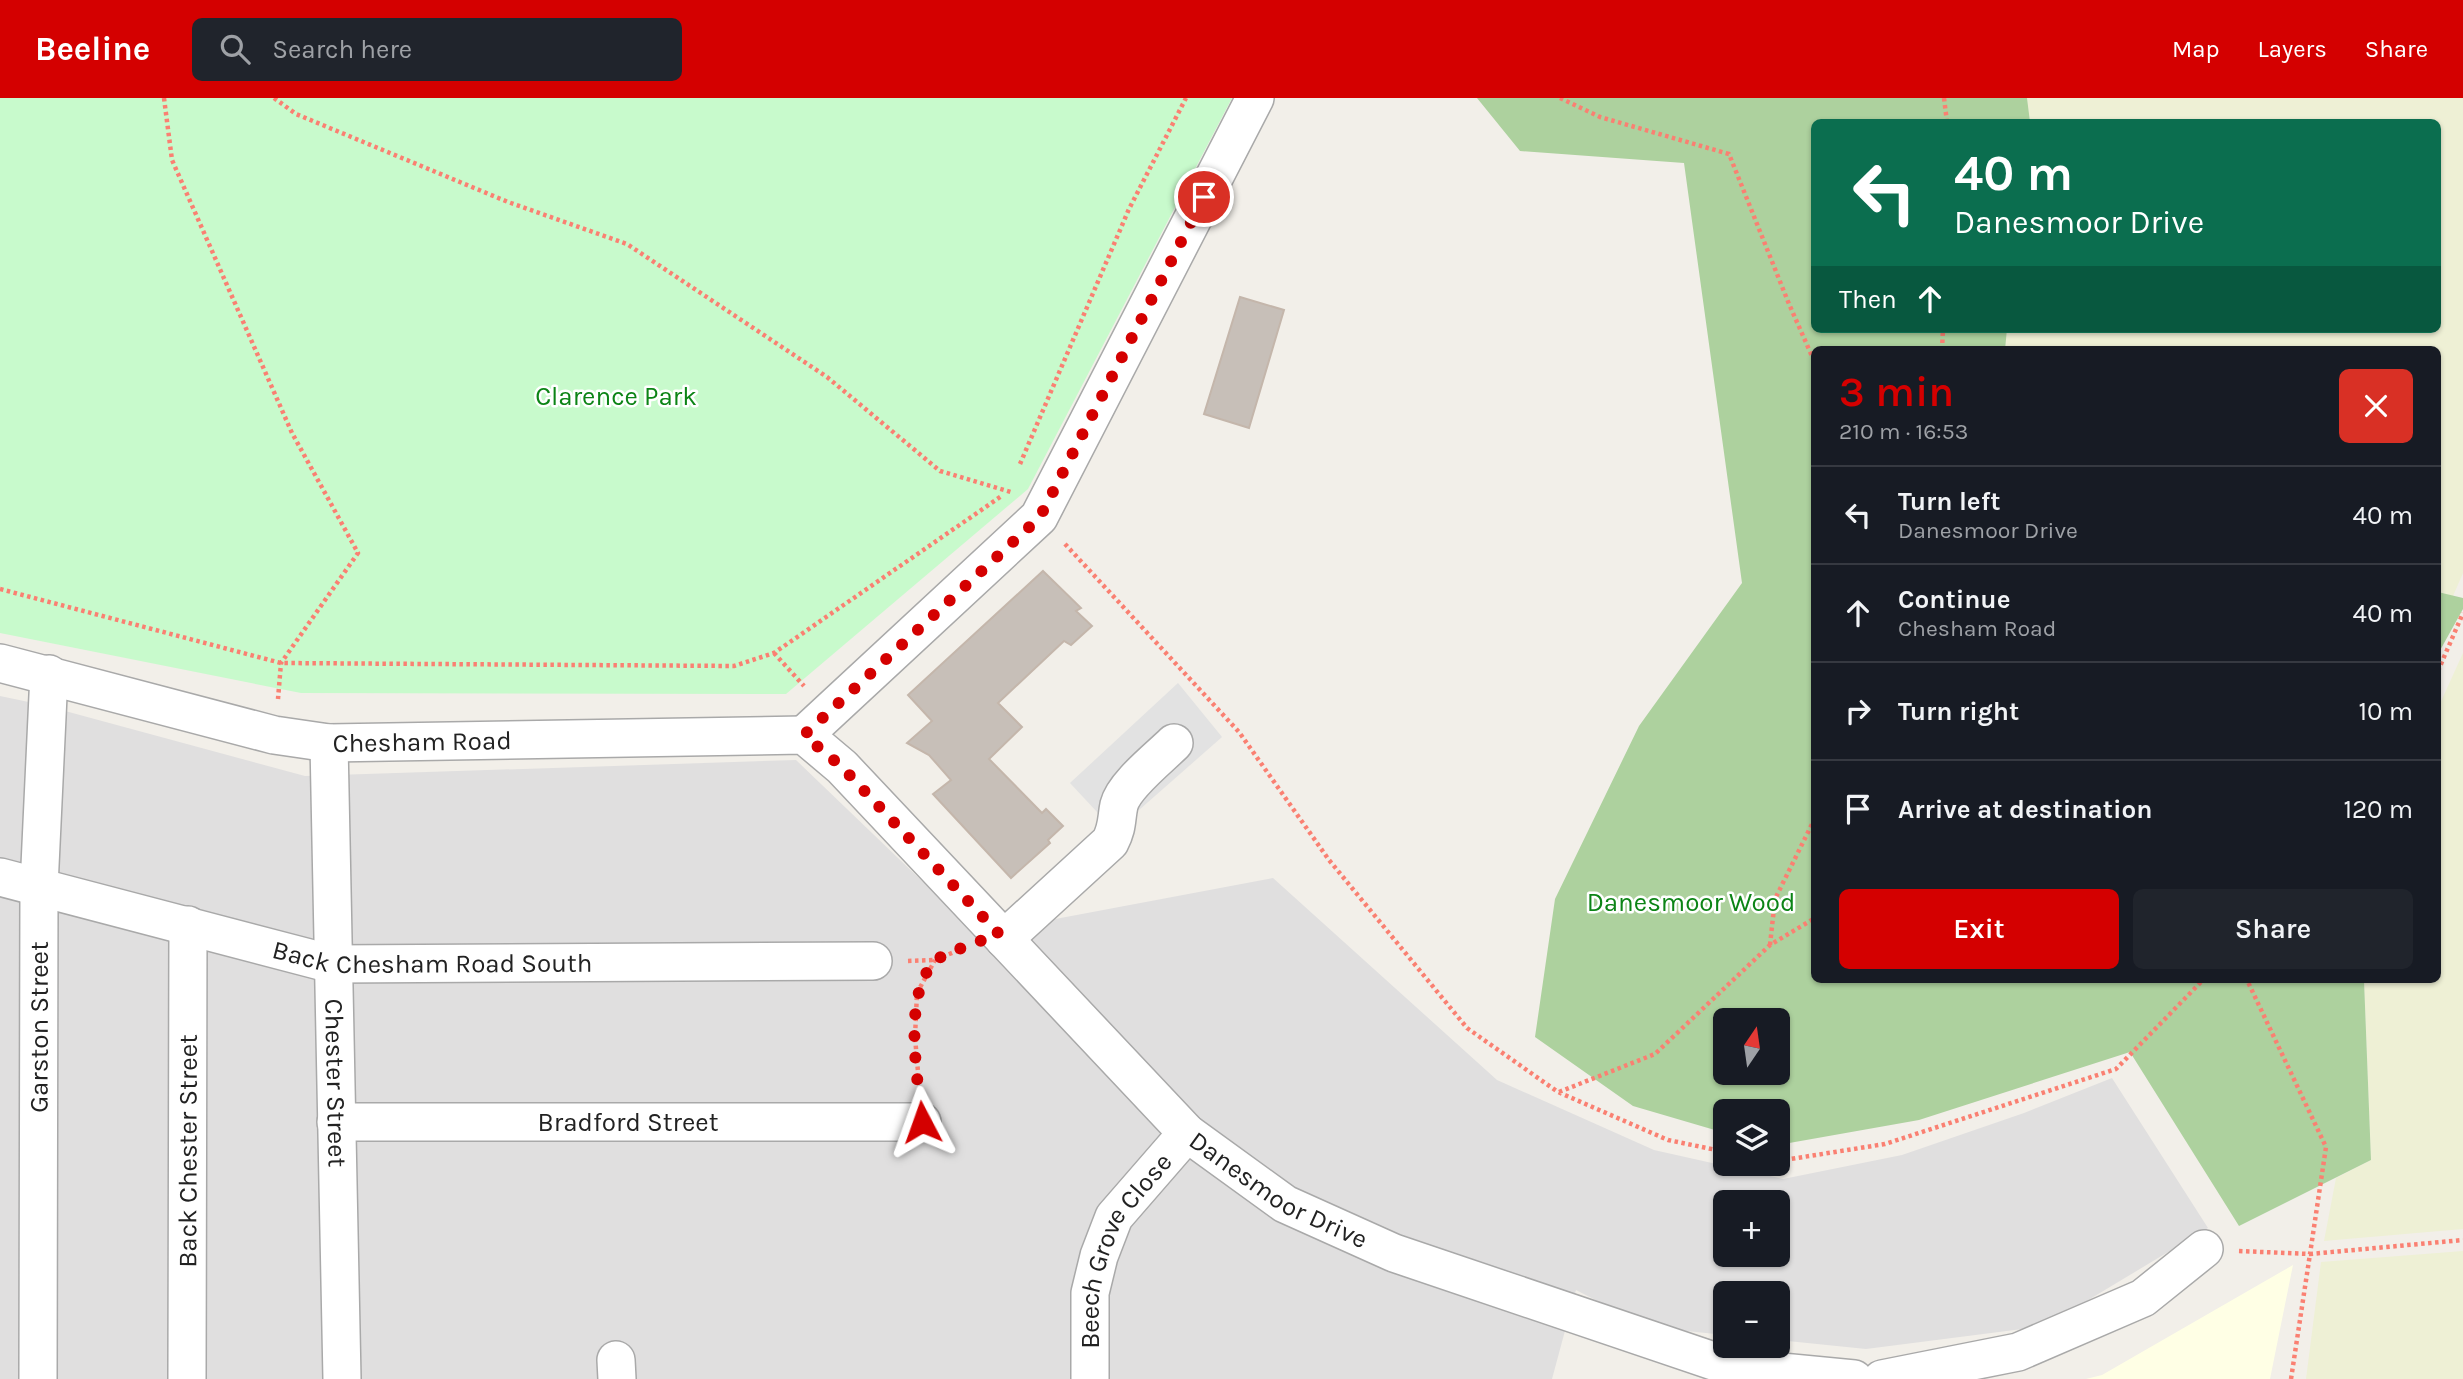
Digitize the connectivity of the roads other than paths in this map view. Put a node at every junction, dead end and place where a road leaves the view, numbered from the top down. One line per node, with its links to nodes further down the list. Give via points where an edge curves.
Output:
1 (1255, 98): 4 (street, via 1040,517)
2 (0, 663): 3 (street, Chesham Road)
3 (49, 674): 5 (street, Chesham Road, via 274,735); 8 (street, Garston Street)
4 (804, 735): 5 (street, Chesham Road); 10 (street, Danesmoor Drive, via 842,767)
5 (329, 743): 12 (street, Chester Street)
6 (1174, 743): 10 (street, via 1125,793 1110,842)
7 (0, 877): 8 (street, Back Chesham Road South)
8 (39, 887): 9 (street, Back Chesham Road South); 18 (street, Garston Street)
9 (188, 925): 12 (street, Back Chesham Road South); 19 (street, Back Chester Street)
10 (1002, 937): 15 (street, Danesmoor Drive)
11 (873, 961): 12 (street, Back Chesham Road South)
12 (332, 964): 13 (street, Chester Street)
13 (336, 1122): 14 (street, Bradford Street); 20 (street, Chester Street)
14 (922, 1122)
15 (1186, 1133): 17 (street, Danesmoor Drive, via 1285,1204 1394,1253 1731,1367); 21 (street, Beech Grove Close, via 1114,1217 1090,1293)
16 (2204, 1250): 23 (street, via 2143,1298 2018,1352)
17 (1813, 1377): 22 (street, Danesmoor Drive)
18 (38, 1379)
19 (187, 1379)
20 (342, 1379)
21 (1090, 1379)
22 (1854, 1379)
23 (1882, 1379)

